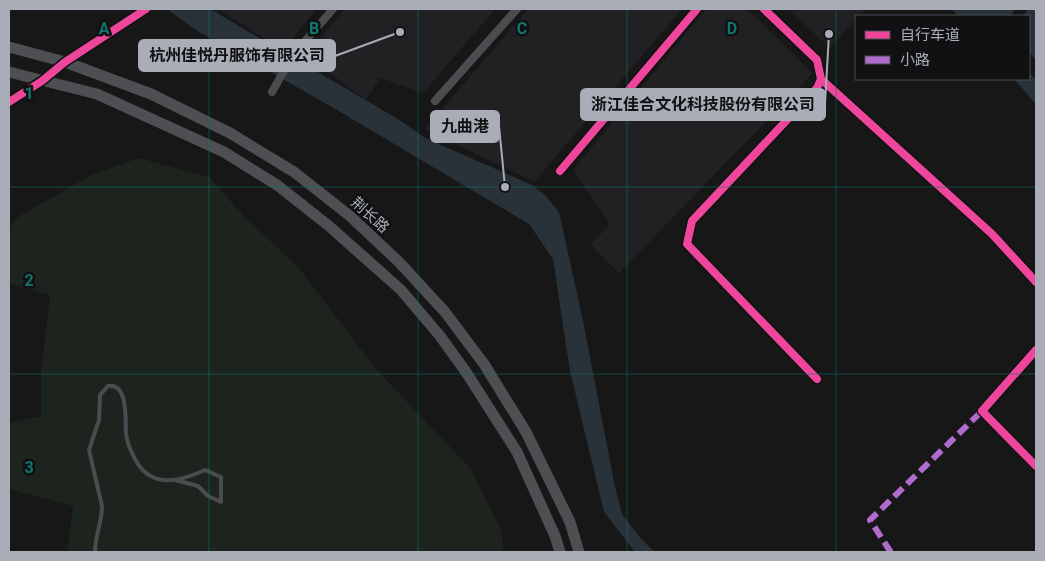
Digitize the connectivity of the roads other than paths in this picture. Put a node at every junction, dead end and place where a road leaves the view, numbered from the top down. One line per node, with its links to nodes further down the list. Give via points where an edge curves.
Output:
1 (146, 9): 8 (street)
2 (333, 9): 12 (street, via 293,54)
3 (516, 9): 13 (street)
4 (697, 9): 15 (street)
5 (764, 9): 7 (street)
6 (9, 47): 8 (main road, 荆长路)
7 (817, 60): 10 (street)
8 (65, 62): 11 (street); 23 (main road, 荆长路, via 150,94 230,133 294,172 350,216 399,262 445,312 473,349 526,432 570,522)
9 (9, 72): 11 (main road)
10 (821, 79): 16 (street, via 992,234); 18 (street, via 817,88 692,221 687,244)
11 (42, 81): 14 (street); 22 (main road, via 97,94 224,152 277,185 394,283 440,336 517,452)
12 (272, 92)
13 (435, 101)
14 (9, 102)
15 (560, 171)
16 (1036, 282)
17 (1036, 350): 19 (street, via 982,411)
18 (817, 380)
19 (1036, 466)
20 (175, 480): 20 (lane, via 205,470 221,478 221,502 198,486); 21 (lane, via 154,478 145,474 138,465 126,434 122,396 117,387 108,386 100,394 99,420 89,450 102,506)
21 (95, 552)
22 (560, 552)
23 (580, 552)

